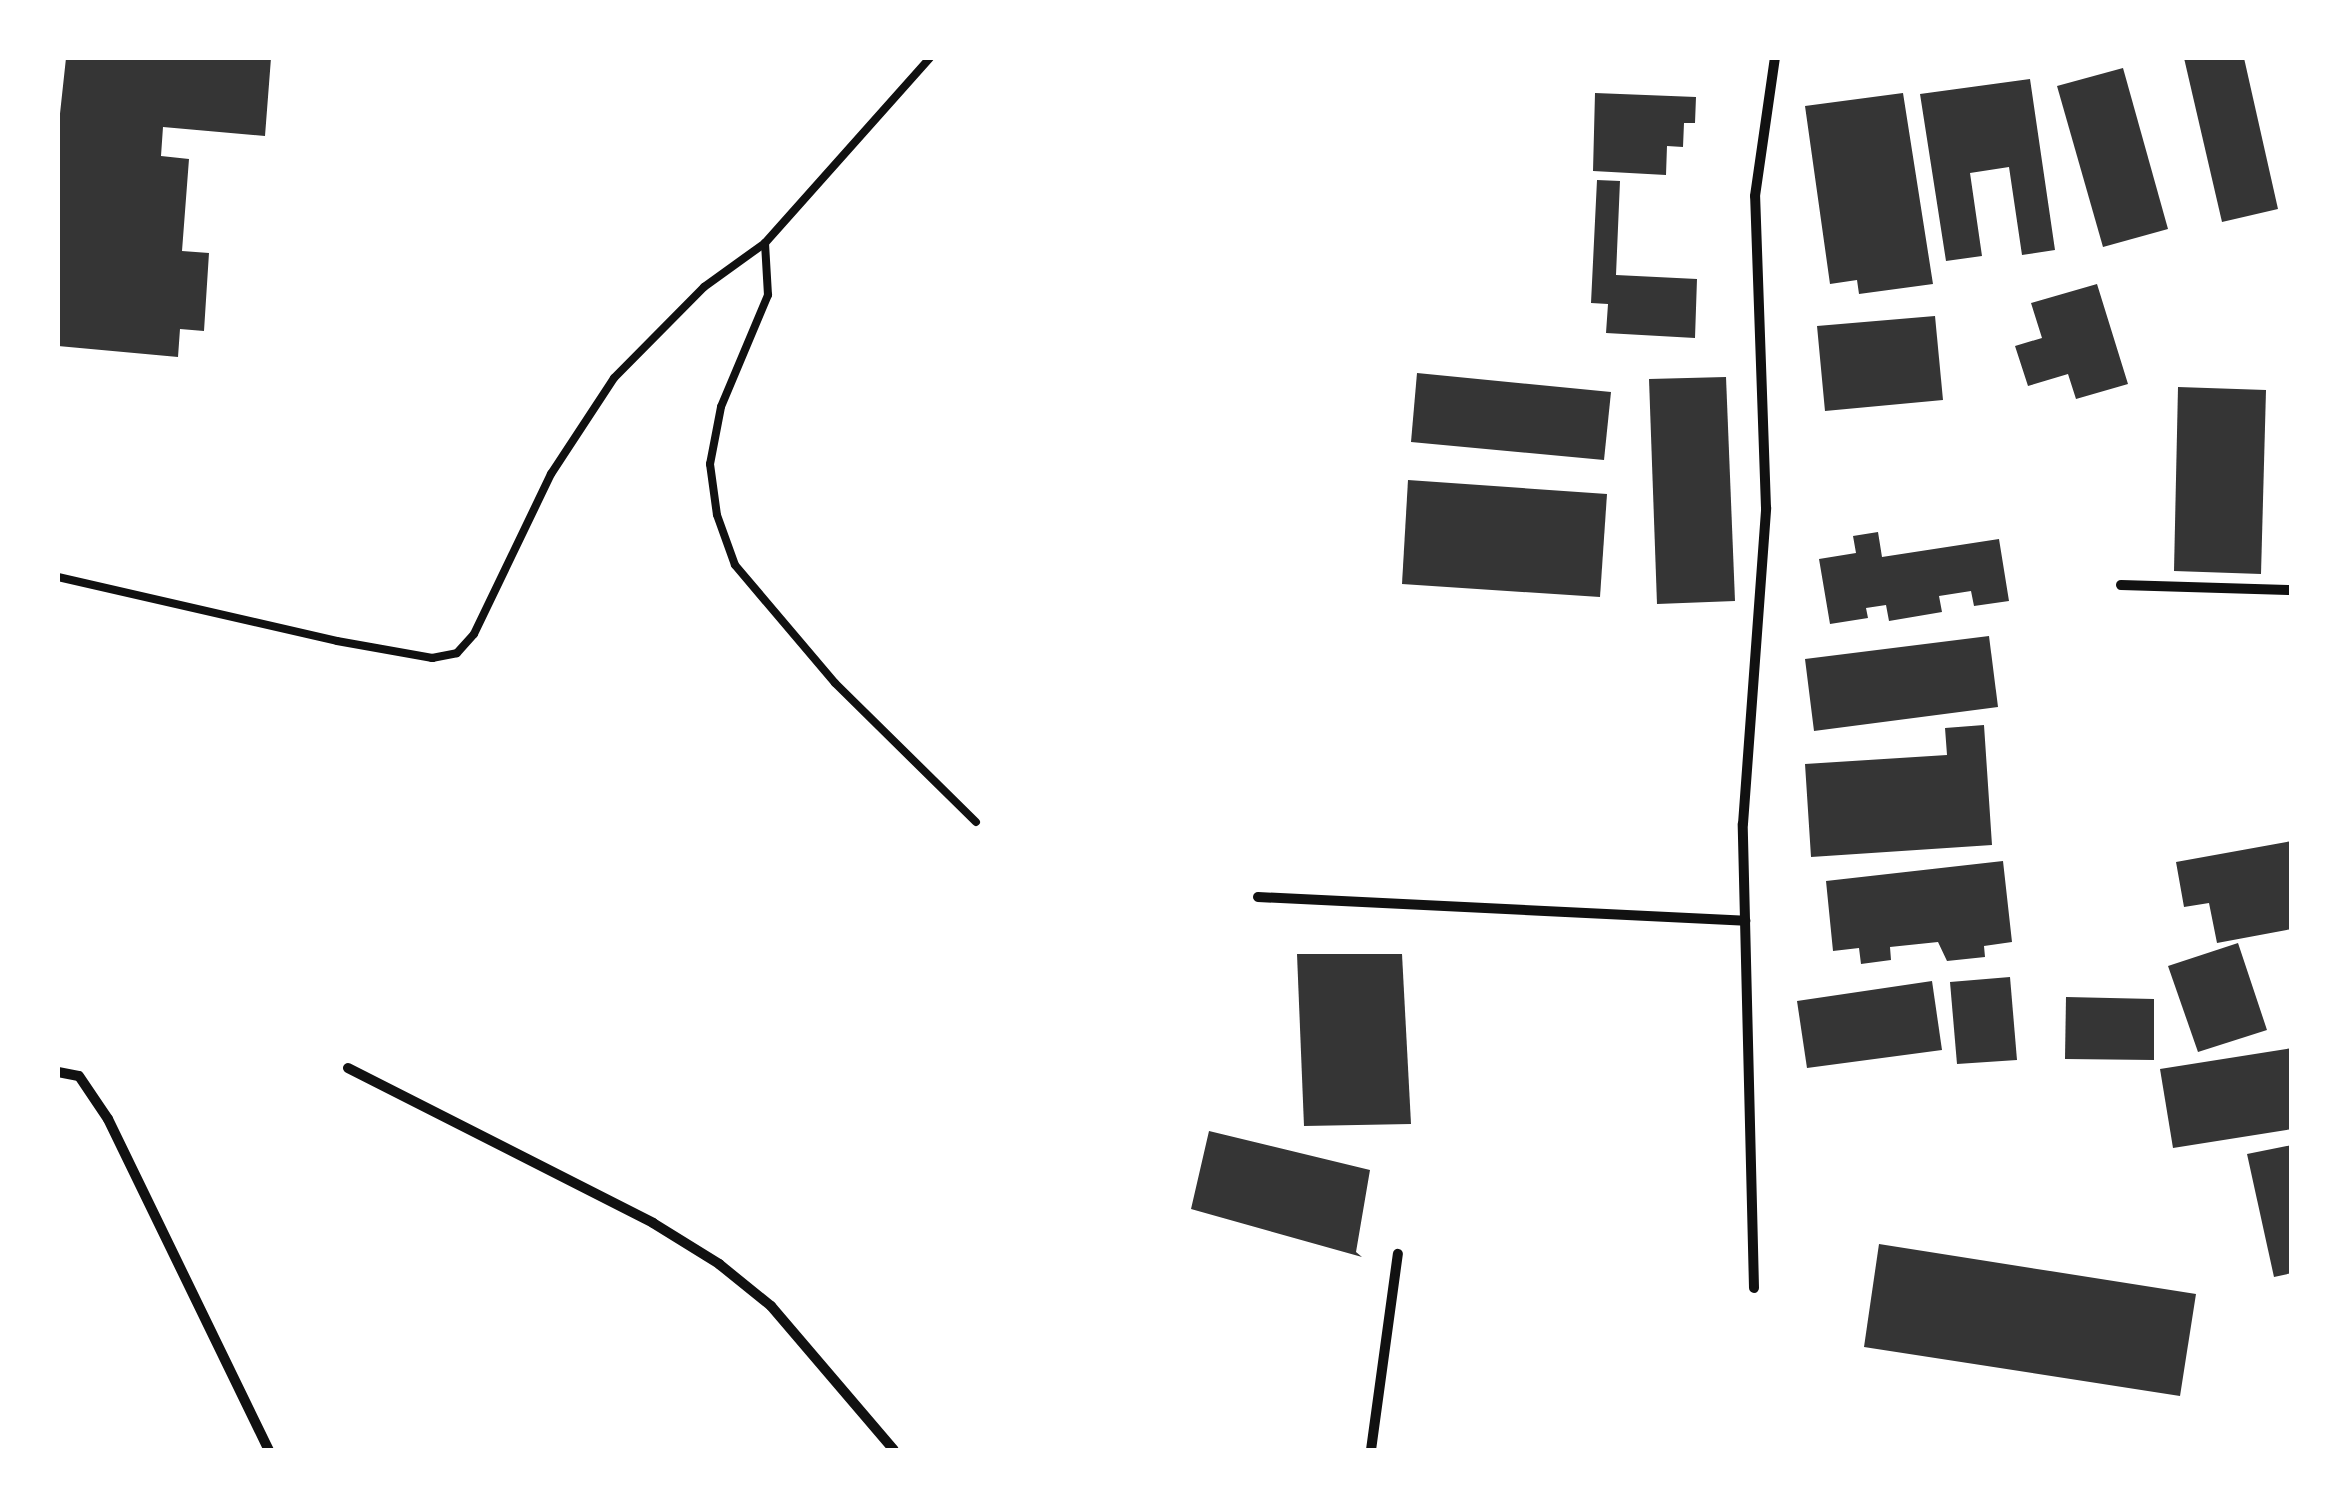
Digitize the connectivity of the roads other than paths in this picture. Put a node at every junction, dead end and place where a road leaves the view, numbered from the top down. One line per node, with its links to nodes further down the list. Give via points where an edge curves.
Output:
1 (930, 58): 3 (lane)
2 (1775, 58): 9 (street, via 1755,196 1766,508 1743,824)
3 (766, 243): 4 (lane, via 704,287 614,378 550,474 474,634 457,653 432,658 336,642); 7 (lane, via 768,296 720,407 710,464 736,565 835,684)
4 (58, 577)
5 (2122, 585): 6 (street)
6 (2292, 590)
7 (976, 822)
8 (1258, 897): 9 (street)
9 (1745, 921): 13 (street)
10 (348, 1068): 15 (street, via 653,1223 719,1264 771,1306)
11 (58, 1072): 14 (street, via 79,1076 108,1119)
12 (1398, 1254): 16 (street)
13 (1754, 1288)
14 (269, 1450)
15 (894, 1450)
16 (1371, 1450)

